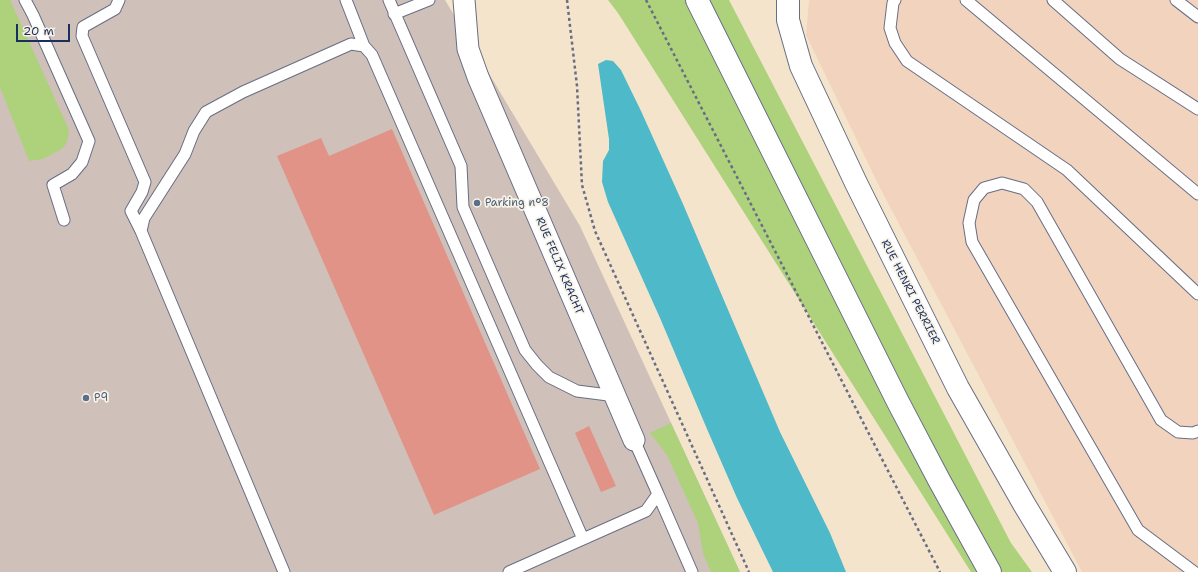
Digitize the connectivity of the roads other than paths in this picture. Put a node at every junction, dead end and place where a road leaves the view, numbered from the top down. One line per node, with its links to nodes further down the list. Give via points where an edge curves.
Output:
1 (25, 0): 15 (lane)
2 (29, 0): 15 (lane)
3 (119, 0): 21 (lane, via 115,9 83,27 82,36 144,182 132,211)
4 (346, 0): 17 (lane)
5 (389, 0): 14 (lane)
6 (429, 0): 14 (lane)
7 (464, 0): 23 (street, RUE FELIX KRACHT, via 468,49 478,77)
8 (697, 0): 31 (main road, via 898,402)
9 (788, 0): 32 (main road, RUE HENRI PERRIER, via 788,20 801,66 856,183 958,388)
10 (895, 0): 22 (lane, via 890,28 894,43 907,61 1067,170)
11 (966, 0): 19 (lane)
12 (1053, 0): 18 (lane, via 1120,60)
13 (1176, 0): 16 (lane)
14 (394, 14): 23 (lane, via 461,166 463,207 525,350 549,377 577,391)
15 (33, 15): 20 (lane, via 89,141 82,162 66,179 53,185)
16 (1198, 17)
17 (364, 46): 21 (lane, via 352,44 243,92 206,112 184,154 144,218); 27 (lane, via 372,55)
18 (1198, 109)
19 (1198, 194)
20 (64, 220)
21 (141, 231): 28 (lane)
22 (1198, 294)
23 (616, 396): 25 (street, RUE FELIX KRACHT)
24 (1198, 431): 33 (lane, via 1193,434 1178,432 1161,420 1037,202 1024,189 1002,183 984,188 974,200 969,224 972,242 1138,530)
25 (634, 440): 26 (lane)
26 (658, 494): 27 (lane, via 646,512); 30 (lane)
27 (584, 539): 29 (lane)
28 (284, 572)
29 (509, 572)
30 (692, 572)
31 (990, 572)
32 (1065, 572)
33 (1194, 572)

